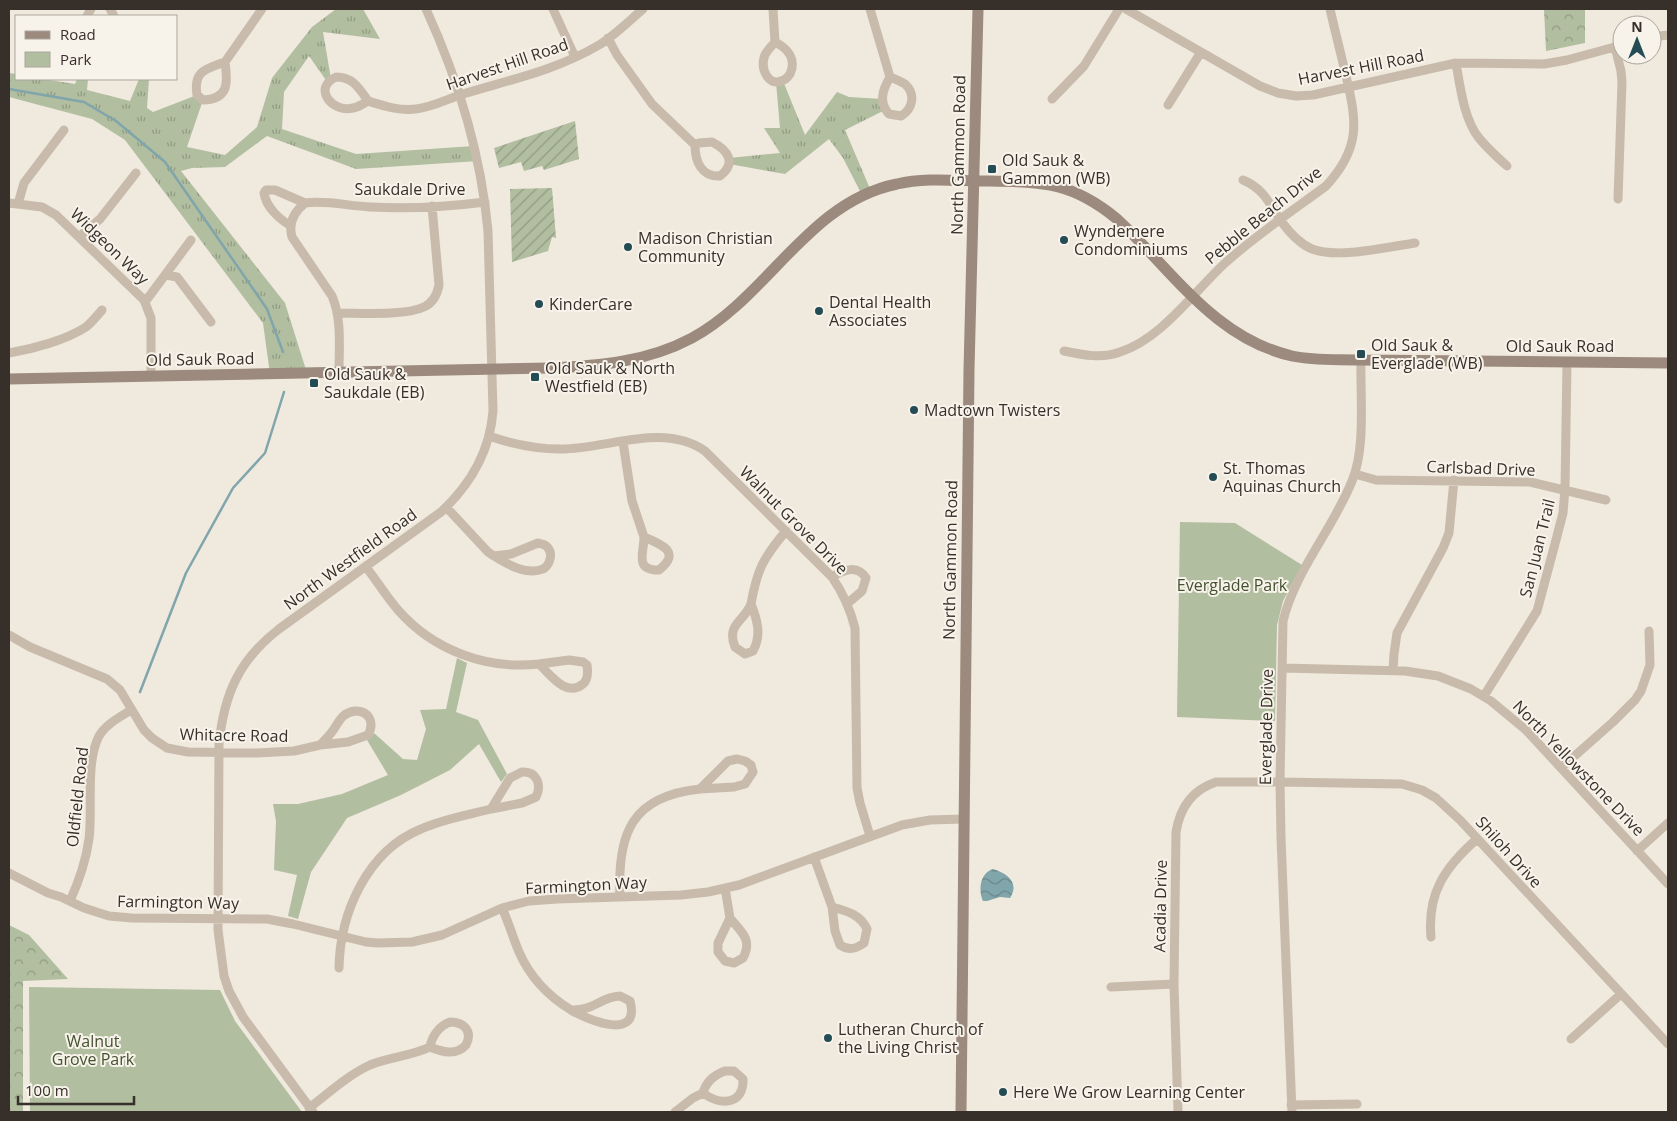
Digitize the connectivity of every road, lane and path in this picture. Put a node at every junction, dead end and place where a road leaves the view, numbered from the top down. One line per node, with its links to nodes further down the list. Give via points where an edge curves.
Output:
1 (262, 9): 16 (street)
2 (426, 9): 21 (street, North Westfield Road)
3 (553, 9): 15 (street)
4 (643, 9): 11 (street, Harvest Hill Road)
5 (772, 9): 12 (street)
6 (870, 9): 19 (street)
7 (978, 9): 30 (street, North Gammon Road)
8 (1119, 9): 22 (street, via 1084,66)
9 (1126, 9): 14 (street, Harvest Hill Road)
10 (1330, 9): 20 (street, Pebble Beach Drive)
11 (608, 38): 15 (street, Harvest Hill Road); 26 (street, via 652,104)
12 (775, 42)
13 (1612, 48): 17 (street, Harvest Hill Road, via 1544,64)
14 (1201, 52): 20 (street, Harvest Hill Road, via 1278,93 1313,95); 24 (street)
15 (575, 57): 21 (street, Harvest Hill Road)
16 (225, 62): 16 (street, via 198,76 195,84 197,95 203,100 214,100 225,90)
17 (1456, 64): 20 (street, Harvest Hill Road); 27 (street, via 1473,130)
18 (1620, 65): 31 (street)
19 (890, 77)
20 (1349, 88): 36 (street, Pebble Beach Drive, via 1355,127 1349,152 1326,186)
21 (459, 95): 23 (street, Harvest Hill Road, via 416,109 396,109); 32 (street, North Westfield Road, via 478,161)
22 (1052, 99)
23 (368, 101): 23 (street, via 354,82 343,77 331,80 325,91 328,102 342,109 356,108)
24 (1168, 105)
25 (64, 130): 33 (street)
26 (695, 145)
27 (1507, 166)
28 (136, 173): 38 (street, via 100,220)
29 (1243, 180): 36 (street, via 1256,186)
30 (974, 181): 42 (street, Old Sauk Road, via 1052,185 1086,197 1128,229); 52 (street, Old Sauk Road, via 898,183 853,200 823,221 729,312 702,332 667,350 606,365); 83 (street, North Gammon Road)
31 (1618, 199)
32 (485, 202): 35 (street, Saukdale Drive); 52 (street, North Westfield Road)
33 (13, 203): 38 (street, Widgeon Way, via 42,208)
34 (305, 203): 35 (street, Saukdale Drive); 37 (street, via 294,214); 37 (street, via 274,190 264,193 270,208)
35 (432, 206): 45 (street, via 438,285 432,301 408,310)
36 (1281, 220): 40 (street, via 1306,245 1326,253); 42 (street, Pebble Beach Drive, via 1224,264)
37 (291, 226): 45 (street, via 292,237 332,296)
38 (79, 237): 43 (street, Widgeon Way)
39 (191, 240): 41 (street)
40 (1415, 243)
41 (166, 275): 43 (street); 46 (street, via 177,277)
42 (1192, 296): 47 (street, Pebble Beach Drive, via 1160,327 1130,348 1098,356); 49 (street, Old Sauk Road, via 1236,333 1270,349 1307,358)
43 (145, 302): 54 (street, Widgeon Way, via 150,318)
44 (102, 310): 48 (street, via 77,332 29,350)
45 (338, 313): 53 (street)
46 (211, 322)
47 (1064, 351)
48 (9, 353)
49 (1361, 360): 50 (street, Old Sauk Road); 58 (street, Everglade Drive, via 1360,440)
50 (1567, 362): 51 (street, Old Sauk Road); 60 (street, San Juan Trail)
51 (1668, 363)
52 (492, 369): 53 (street, Old Sauk Road, via 480,374); 56 (street, North Westfield Road, via 493,411)
53 (339, 372): 54 (street, Old Sauk Road)
54 (151, 376): 55 (street, Old Sauk Road)
55 (9, 379)
56 (489, 436): 57 (street, Walnut Grove Drive, via 524,446 561,449); 62 (street, North Westfield Road, via 471,477)
57 (623, 442): 63 (street, Walnut Grove Drive, via 662,437 686,440 697,446); 64 (street, via 632,501)
58 (1355, 474): 59 (street, Carlsbad Drive, via 1376,480); 73 (street, Everglade Drive, via 1289,600 1283,621)
59 (1454, 480): 60 (street, Carlsbad Drive, via 1530,482); 74 (street, via 1449,533 1397,633)
60 (1565, 489): 61 (street, Carlsbad Drive); 75 (street, San Juan Trail, via 1563,513 1537,611)
61 (1606, 500)
62 (446, 507): 65 (street); 66 (street, North Westfield Road)
63 (786, 531): 67 (street, Walnut Grove Drive); 69 (street, via 763,560)
64 (644, 538)
65 (494, 556): 65 (street, via 514,567 537,570 547,566 550,552 544,544 538,543 511,554)
66 (366, 567): 72 (street, via 399,611 446,648 497,664); 78 (street, North Westfield Road, via 273,633 246,661 227,700)
67 (832, 576): 68 (street, Walnut Grove Drive); 68 (street, via 850,569 862,572 866,578 862,591)
68 (848, 603): 85 (street, Walnut Grove Drive, via 855,628 857,788)
69 (750, 604): 69 (street, via 732,635 735,647 745,654 753,651 759,634)
70 (1650, 631): 79 (street, via 1650,665 1639,694)
71 (9, 635): 76 (street, Whitacre Road, via 107,679 120,690)
72 (539, 664): 72 (street, via 566,688 575,688 587,679 587,665 583,662 569,660)
73 (1282, 668): 74 (street, North Yellowstone Drive); 80 (street, Everglade Drive)
74 (1393, 670): 75 (street, North Yellowstone Drive, via 1438,676)
75 (1484, 696): 79 (street, North Yellowstone Drive, via 1512,717)
76 (132, 710): 78 (street, Whitacre Road, via 152,738 167,748); 93 (street, Oldfield Road, via 106,728 92,755 90,838 82,873)
77 (320, 745): 77 (street, Whitacre Road, via 364,737 371,730 371,720 361,711 344,714); 78 (street, Whitacre Road, via 294,751)
78 (219, 752): 97 (street, North Westfield Road)
79 (1561, 768): 87 (street, North Yellowstone Drive)
80 (1280, 782): 86 (street, Shiloh Drive, via 1414,786 1443,804); 101 (street, Acadia Drive, via 1216,782 1196,792 1182,809 1176,832); 110 (street, Everglade Drive)
81 (700, 788): 81 (street, via 745,784 753,772 751,765 737,759 728,761); 92 (street, via 664,796 638,814 622,850)
82 (491, 809): 82 (street, via 536,797 538,780 527,772 516,774 510,778); 98 (street, via 428,826 398,842 371,868 360,885)
83 (963, 819): 85 (street, Farmington Way, via 917,822); 113 (street, North Gammon Road)
84 (1668, 823): 87 (street)
85 (870, 836): 88 (street, Farmington Way)
86 (1477, 839): 99 (street, via 1454,861 1433,899); 103 (street, Shiloh Drive)
87 (1637, 851): 90 (street, North Yellowstone Drive)
88 (814, 857): 91 (street, Farmington Way); 94 (street)
89 (9, 873): 93 (street, Farmington Way)
90 (1668, 884)
91 (725, 888): 92 (street, Farmington Way, via 681,895); 96 (street)
92 (620, 897): 95 (street, Farmington Way, via 538,900)
93 (70, 902): 97 (street, Farmington Way, via 97,913 120,917)
94 (832, 907): 94 (street, via 840,945 858,948 864,943 867,929 855,914)
95 (502, 908): 98 (street, Farmington Way, via 442,936 412,942 378,944); 104 (street, via 530,973 548,994)
96 (730, 918): 96 (street, via 718,943 718,952 725,961 734,963 743,958 747,944)
97 (218, 919): 98 (street, Farmington Way, via 267,919); 111 (street, North Westfield Road, via 224,976 236,1005)
98 (342, 936): 100 (street)
99 (1431, 937)
100 (339, 968)
101 (1174, 984): 102 (street); 114 (street, Acadia Drive)
102 (1111, 987)
103 (1621, 994): 105 (street); 106 (street, Shiloh Drive)
104 (570, 1010): 104 (street, via 590,1020 615,1025 626,1023 632,1012 630,1001 620,996 607,998 583,1010)
105 (1572, 1038)
106 (1668, 1044)
107 (430, 1047): 111 (street, via 359,1070)
108 (703, 1093): 108 (street, via 708,1098 721,1101 734,1100 742,1092 743,1079 734,1071 718,1073); 112 (street)
109 (1357, 1104): 110 (street)
110 (1291, 1108)
111 (311, 1110)
112 (675, 1112)
113 (960, 1112)
114 (1178, 1112)

